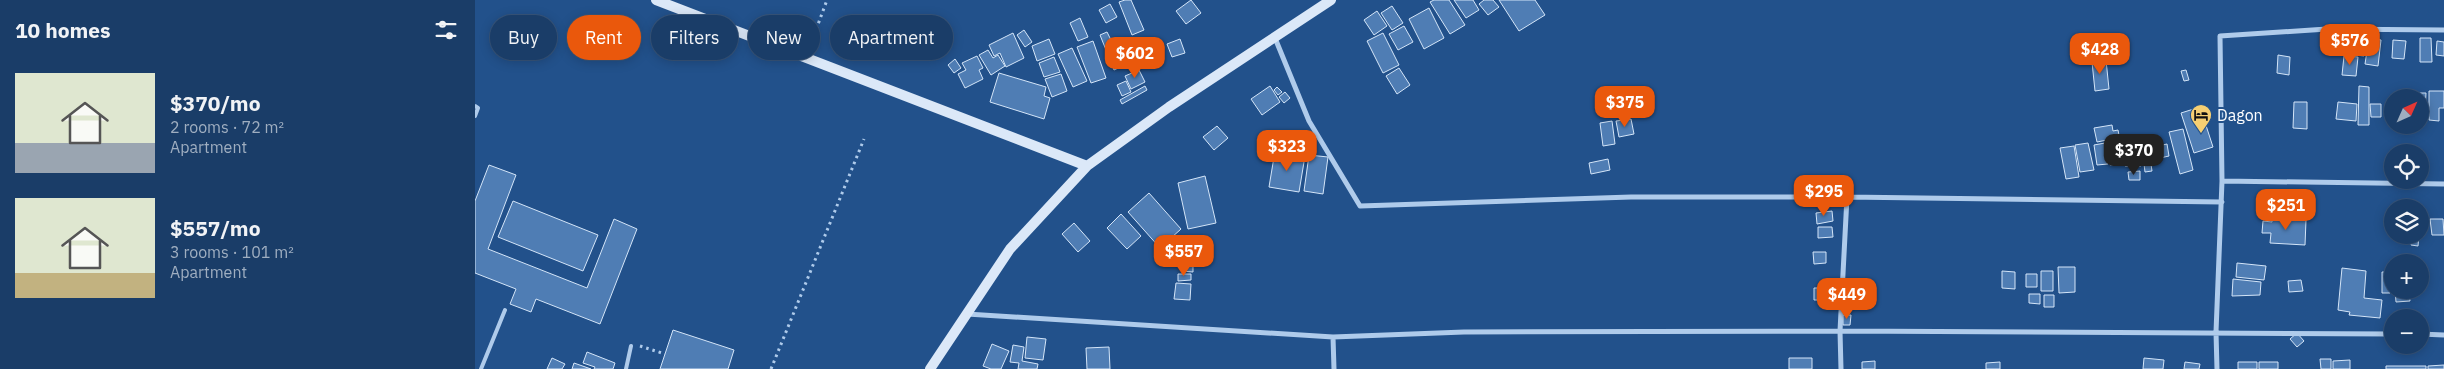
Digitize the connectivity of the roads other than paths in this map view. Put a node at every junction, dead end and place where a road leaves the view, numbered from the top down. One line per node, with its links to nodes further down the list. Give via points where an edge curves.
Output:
1 (656, 0): 7 (main road)
2 (1331, 0): 4 (main road)
3 (2444, 30): 8 (street, via 2327,29 2220,36)
4 (1275, 38): 7 (main road, via 1169,107); 10 (street, via 1309,121 1360,206 1631,198)
5 (475, 106): 6 (lane, via 479,108)
6 (475, 116)
7 (1087, 166): 13 (main road, via 1011,249)
8 (2222, 181): 9 (street); 11 (street)
9 (2444, 184)
10 (1847, 197): 11 (street); 14 (street)
11 (2222, 202): 15 (street)
12 (505, 310): 21 (lane)
13 (967, 314): 19 (street); 23 (main road)
14 (1840, 331): 15 (street); 19 (street, via 1464,332); 25 (street)
15 (2216, 332): 16 (street); 26 (street)
16 (2384, 334)
17 (2429, 334): 18 (street)
18 (2444, 335)
19 (1333, 338): 24 (street)
20 (631, 346): 22 (lane)
21 (481, 369)
22 (626, 369)
23 (930, 369)
24 (1334, 369)
25 (1841, 369)
26 (2217, 369)

